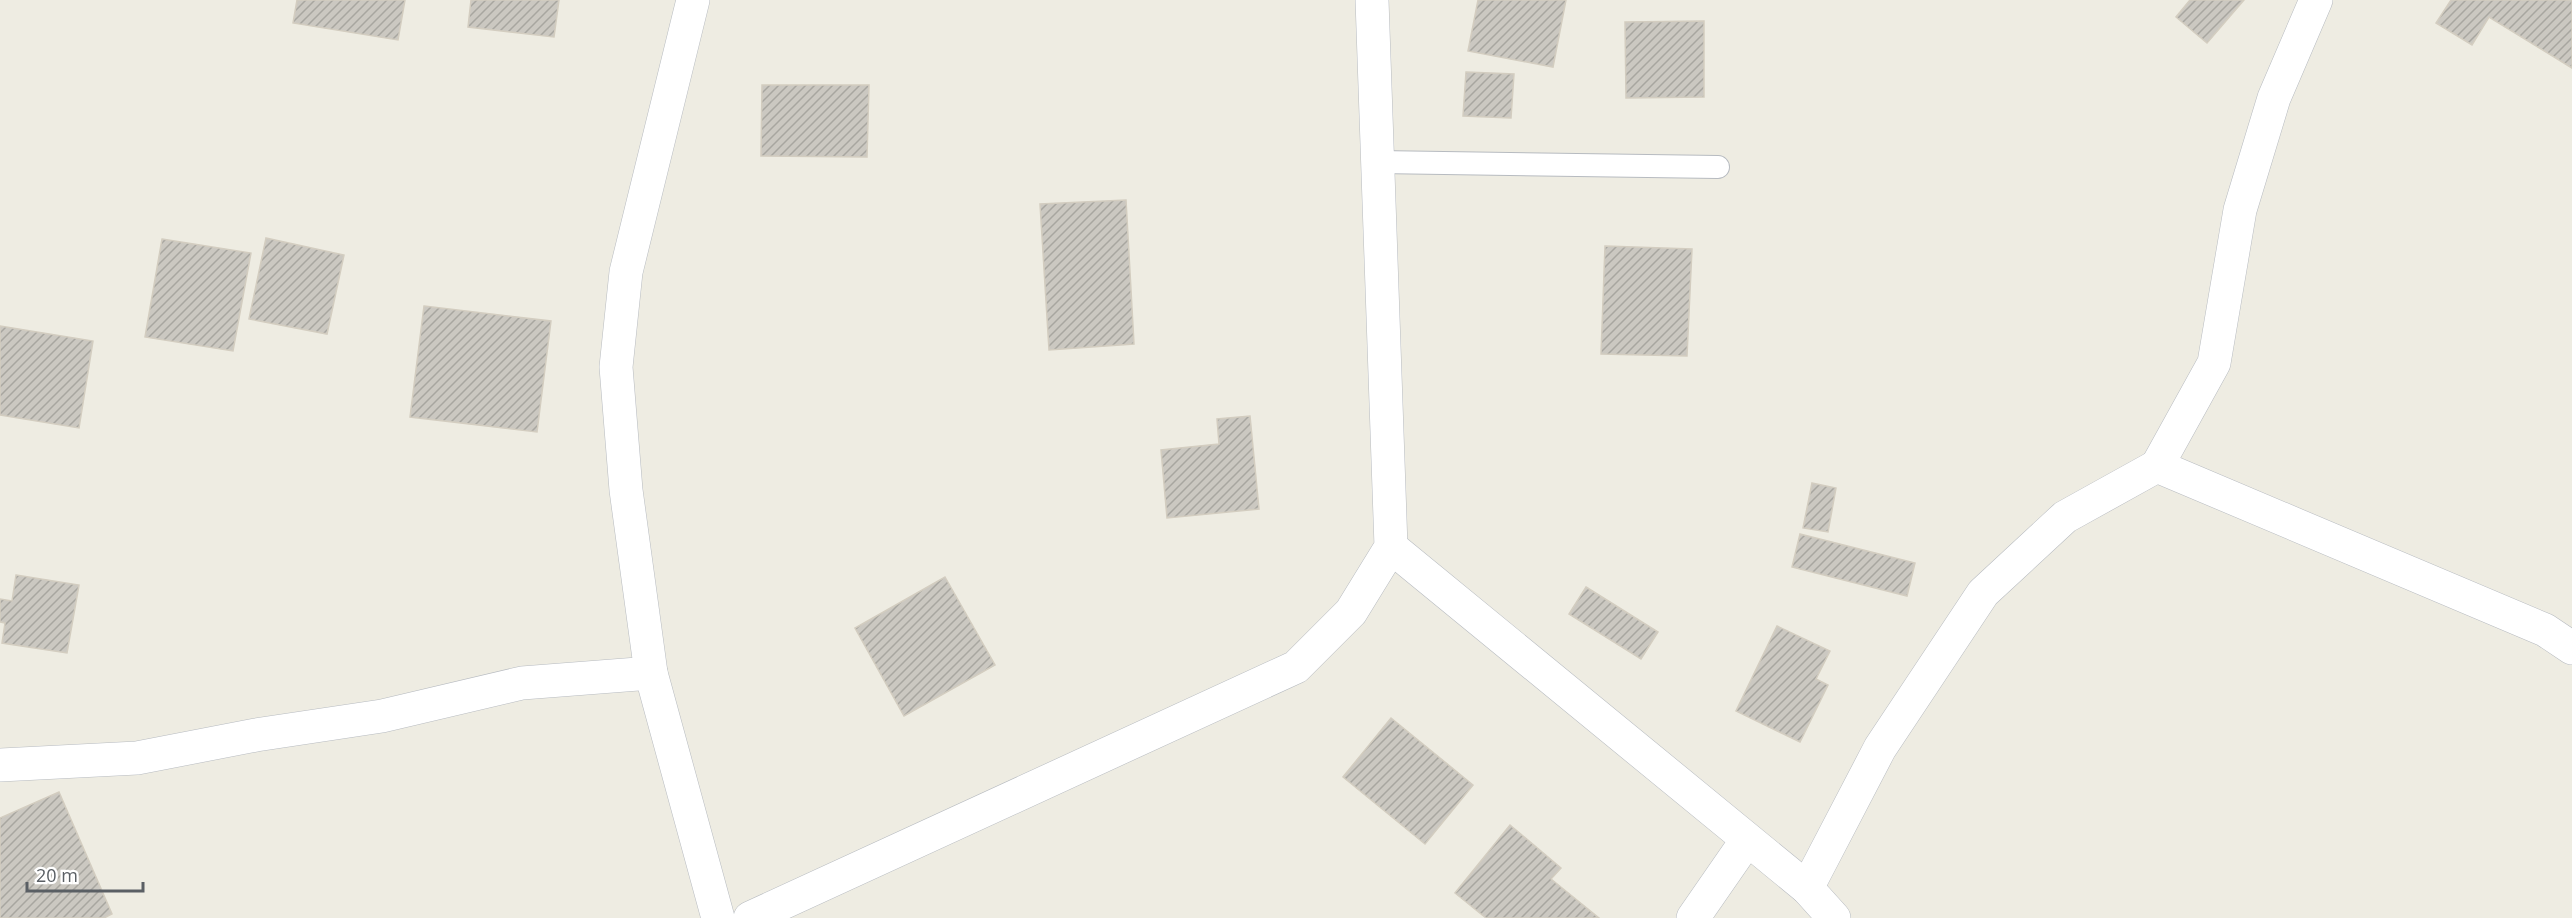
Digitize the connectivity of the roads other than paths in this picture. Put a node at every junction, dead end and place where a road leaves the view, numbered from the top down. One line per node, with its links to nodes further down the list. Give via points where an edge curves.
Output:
1 (693, 0): 9 (street, via 626,272 616,367 626,490)
2 (1372, 0): 4 (street)
3 (2316, 0): 6 (street, via 2274,98 2240,210 2214,363)
4 (1378, 162): 5 (lane); 7 (street)
5 (1718, 167)
6 (2157, 466): 8 (street, via 2545,630); 12 (street, via 2065,517 1983,593 1880,748)
7 (1391, 547): 11 (street); 14 (street, via 1351,612 1296,667)
8 (2572, 648)
9 (651, 674): 10 (street, via 522,683 382,716 137,758); 13 (street)
10 (0, 765)
11 (1747, 840): 12 (street); 15 (street)
12 (1807, 888): 16 (street)
13 (718, 918)
14 (750, 918)
15 (1693, 918)
16 (1834, 918)

